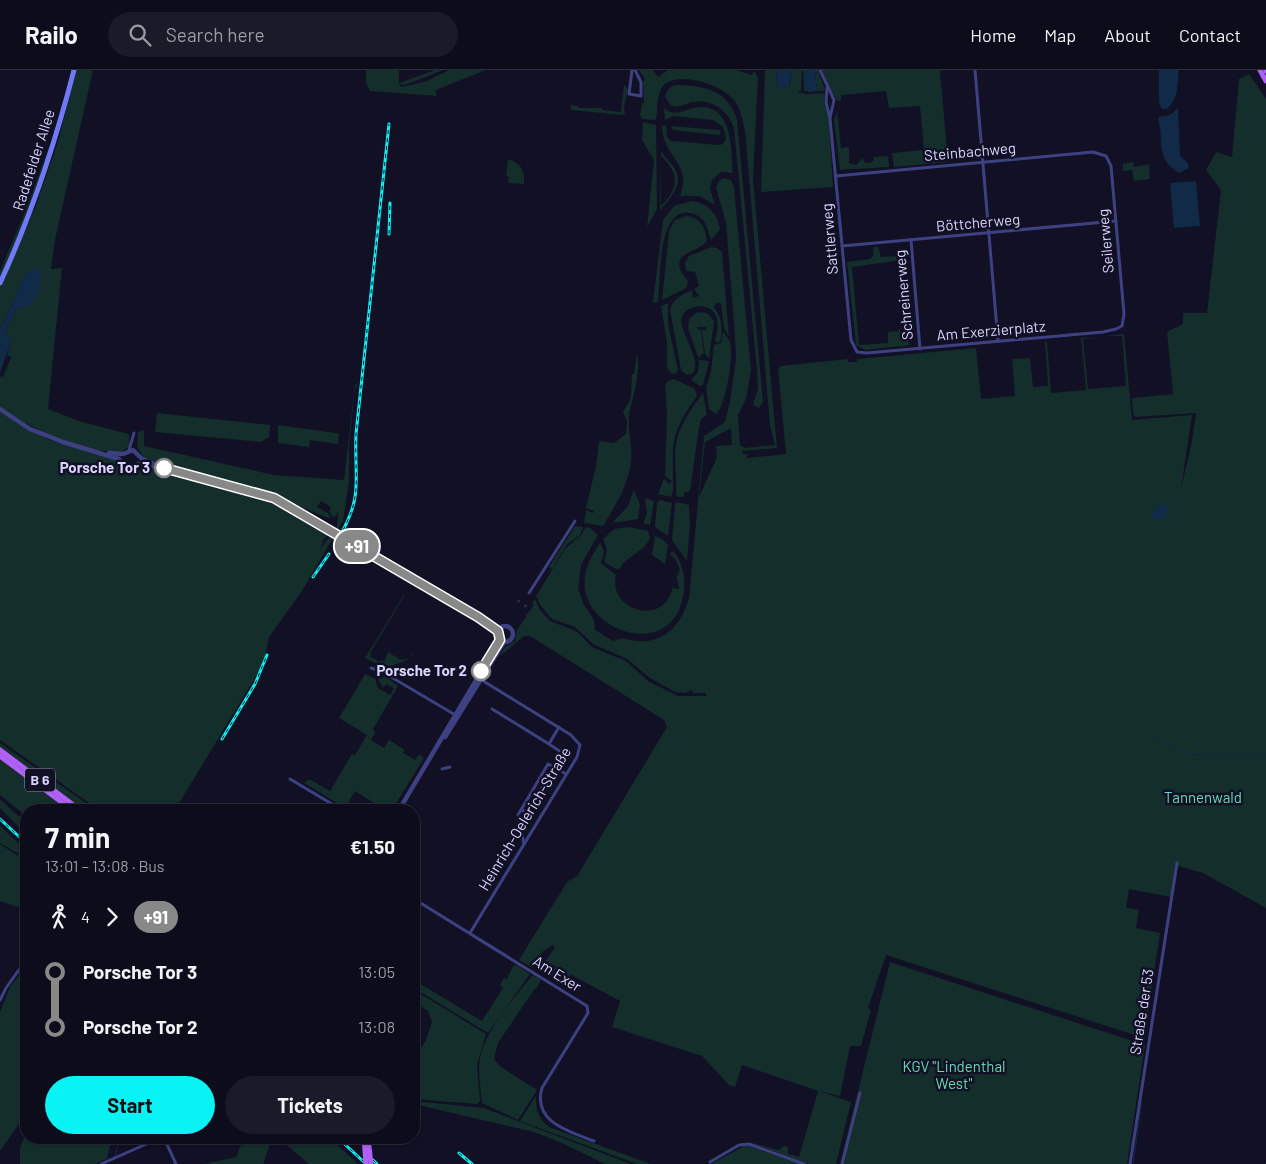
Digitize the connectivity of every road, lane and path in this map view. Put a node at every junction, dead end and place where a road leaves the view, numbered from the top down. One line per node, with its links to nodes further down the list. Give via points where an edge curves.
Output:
1 (74, 70): 20 (main road, Radefelder Allee, via 39,190)
2 (633, 70): 2 (street, via 629,94 641,96 641,82)
3 (820, 70): 7 (street, Sattlerweg)
4 (975, 70): 14 (street)
5 (1260, 70): 6 (main road)
6 (1266, 80)
7 (826, 88): 8 (street, Sattlerweg); 9 (street, Sattlerweg)
8 (832, 98): 9 (street); 11 (street, Sattlerweg)
9 (826, 99): 10 (street, Sattlerweg)
10 (828, 108): 11 (street); 12 (street, Sattlerweg)
11 (834, 108): 12 (street, Sattlerweg)
12 (830, 119): 15 (street, Sattlerweg)
13 (1106, 156): 14 (street, Steinbachweg, via 1093,152); 16 (street, Seilerweg, via 1111,166)
14 (982, 163): 15 (street, Steinbachweg); 17 (street)
15 (836, 176): 19 (street, Sattlerweg)
16 (1116, 221): 17 (street, Böttcherweg); 21 (street, Seilerweg, via 1124,314)
17 (988, 233): 18 (street, Böttcherweg); 22 (street)
18 (911, 240): 19 (street, Böttcherweg); 23 (street, Schreinerweg)
19 (842, 246): 24 (street, Sattlerweg, via 850,340 854,349)
20 (0, 283)
21 (1122, 326): 22 (street, Am Exerzierplatz, via 1110,331)
22 (998, 341): 23 (street, Am Exerzierplatz)
23 (920, 348): 24 (street, Am Exerzierplatz)
24 (861, 353)
25 (0, 409): 30 (street, via 48,437)
26 (134, 433): 27 (street)
27 (132, 440): 28 (street); 29 (street)
28 (129, 450): 29 (street); 31 (street)
29 (135, 451): 32 (street)
30 (102, 452): 31 (street); 33 (street)
31 (123, 454): 33 (street)
32 (140, 458): 34 (street); 35 (street)
33 (121, 460): 34 (street, via 128,468)
34 (138, 464): 35 (street)
35 (160, 467): 38 (street, bridge, via 274,498)
36 (574, 521): 37 (street)
37 (529, 593)
38 (499, 630): 39 (street); 39 (street, via 508,627 513,633 511,640)
39 (502, 641): 41 (street)
40 (371, 668): 43 (street, via 380,670)
41 (479, 678): 43 (street); 44 (street, Heinrich-Oelerich-Straße)
42 (492, 709): 45 (street)
43 (457, 716): 56 (street)
44 (559, 727): 45 (street); 51 (street, Heinrich-Oelerich-Straße, via 580,745 577,757)
45 (549, 744): 49 (street, via 565,756 563,763)
46 (0, 750): 54 (main road, B 6)
47 (0, 756): 53 (main road, B 6)
48 (450, 767): 50 (street)
49 (554, 767): 51 (street); 57 (street, via 529,810); 57 (street, via 548,764)
50 (442, 769)
51 (566, 774): 58 (street, Heinrich-Oelerich-Straße)
52 (290, 780): 55 (street)
53 (64, 804)
54 (72, 804)
55 (332, 804)
56 (402, 804)
57 (521, 810): 58 (street, via 517,818)
58 (524, 844): 61 (street, Heinrich-Oelerich-Straße)
59 (1177, 864): 77 (street, Straße der 53)
60 (420, 903): 61 (street, Am Exer)
61 (470, 933): 65 (street, Am Exer, via 587,1006 588,1013 542,1088 541,1096 544,1113 554,1124)
62 (20, 968): 63 (street)
63 (0, 1000)
64 (860, 1093): 76 (street)
65 (594, 1141)
66 (148, 1144): 71 (street)
67 (165, 1144): 72 (street)
68 (364, 1144): 73 (main road, bridge)
69 (369, 1144): 74 (main road, bridge)
70 (710, 1162): 75 (street, via 740,1145 749,1144)
71 (101, 1164)
72 (176, 1164)
73 (366, 1164)
74 (371, 1164)
75 (804, 1164)
76 (842, 1164)
77 (1130, 1164)

